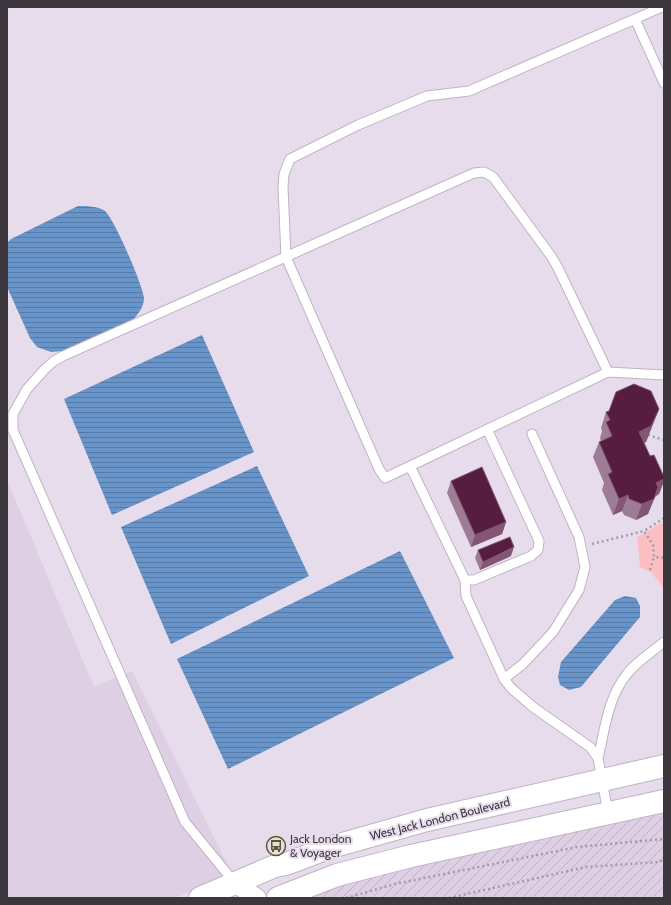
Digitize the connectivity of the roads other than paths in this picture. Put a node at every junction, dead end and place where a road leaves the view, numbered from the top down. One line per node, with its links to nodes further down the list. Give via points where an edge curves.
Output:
1 (662, 7): 2 (lane)
2 (635, 19): 3 (lane); 4 (lane, via 469,91 427,96 358,125 290,159 284,174 283,187)
3 (664, 83)
4 (286, 257): 5 (lane, via 474,173 484,172 500,185 558,268); 9 (lane, via 379,470 385,478); 18 (lane, via 54,361 28,389 13,414 13,430 185,822)
5 (608, 372): 6 (lane); 7 (lane)
6 (664, 375)
7 (488, 429): 9 (lane); 10 (lane, via 540,541 538,550 531,556 474,580)
8 (532, 434): 12 (lane, via 579,537 585,567 579,590 553,632 523,664)
9 (410, 466): 10 (lane)
10 (465, 580): 12 (lane, via 466,596)
11 (664, 642): 13 (lane, via 627,673 618,687 610,706)
12 (504, 678): 13 (lane, via 511,688 533,707 590,747)
13 (598, 758): 15 (lane)
14 (664, 766): 15 (main road, West Jack London Boulevard)
15 (602, 780): 17 (lane); 18 (main road, West Jack London Boulevard, via 419,822 328,848 275,866)
16 (664, 802): 17 (main road)
17 (608, 814): 21 (main road, via 411,856 337,875)
18 (236, 891): 19 (main road, West Jack London Boulevard); 20 (street)
19 (200, 898)
20 (257, 898)
21 (278, 898)

